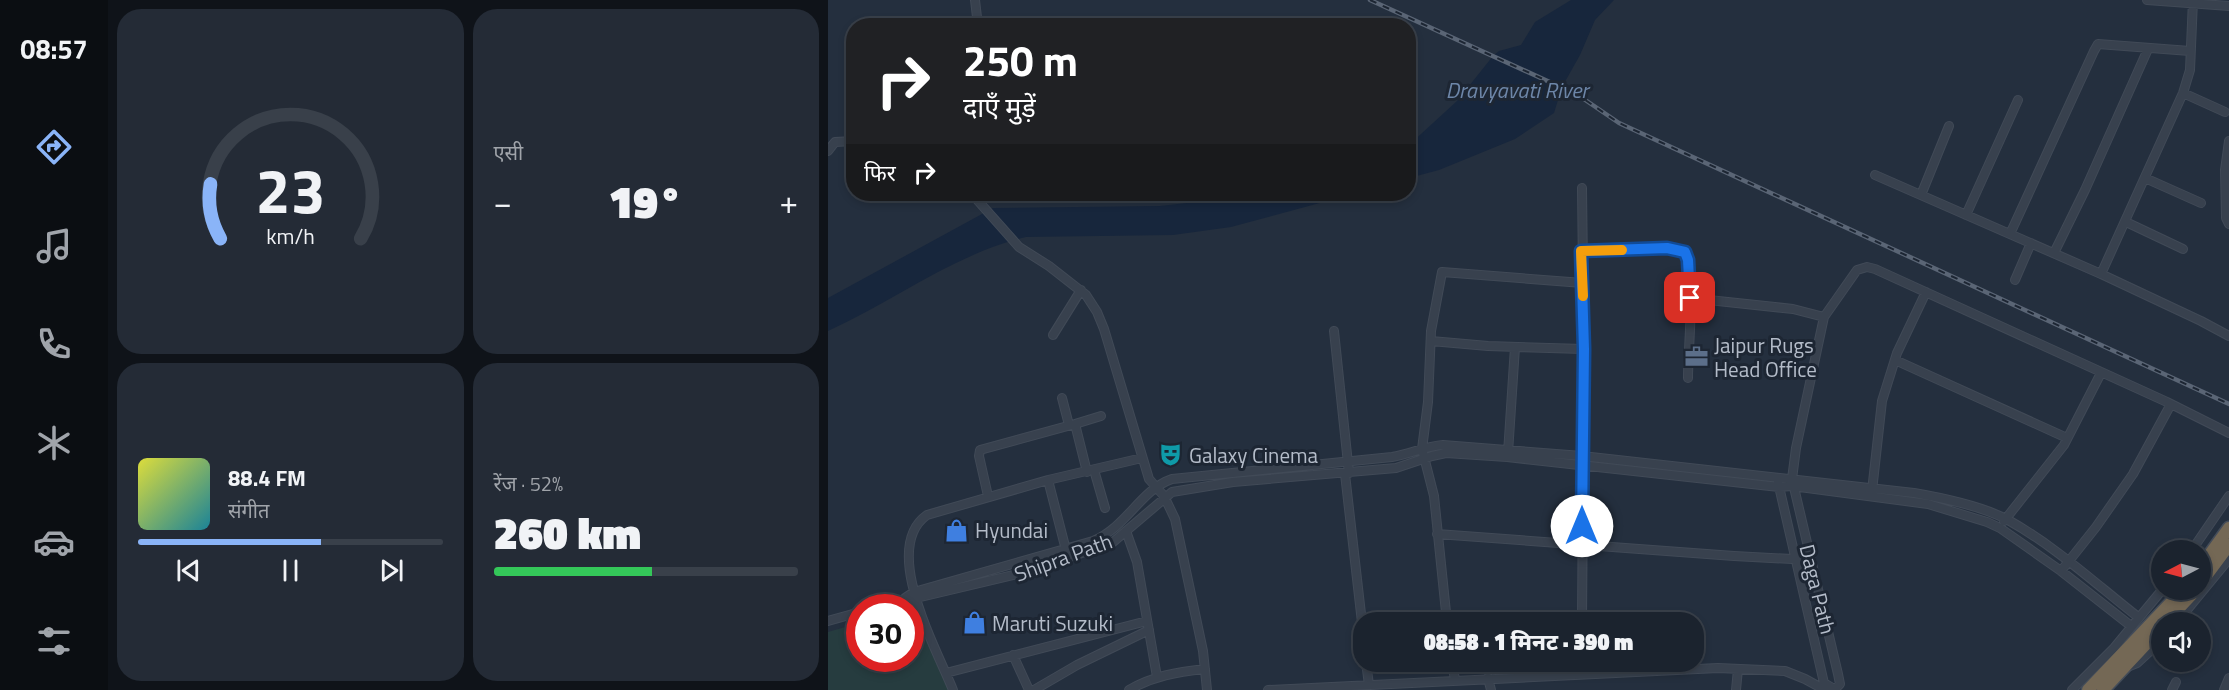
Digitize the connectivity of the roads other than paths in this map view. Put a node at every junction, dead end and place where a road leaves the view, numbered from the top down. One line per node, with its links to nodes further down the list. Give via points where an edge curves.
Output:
1 (975, 0): 5 (street)
2 (2147, 0): 3 (street)
3 (2193, 1): 4 (street); 7 (street)
4 (2229, 6)
5 (977, 18)
6 (2148, 49): 7 (street); 24 (street, via 2098,45); 28 (street)
7 (2190, 51): 8 (street, via 2190,70)
8 (2183, 93): 10 (street); 16 (street)
9 (2018, 100): 21 (street)
10 (2225, 112)
11 (1949, 126): 18 (street)
12 (846, 141): 14 (street, via 834,142)
13 (2229, 141): 23 (street, via 2225,170)
14 (828, 151)
15 (1875, 175): 18 (street)
16 (2145, 178): 20 (street); 22 (street)
17 (1582, 188): 27 (street)
18 (1921, 195): 21 (street)
19 (980, 201): 32 (street, via 1019,247)
20 (2201, 203)
21 (1966, 215): 24 (street)
22 (2126, 222): 26 (street); 29 (street)
23 (2229, 224)
24 (2010, 234): 25 (street)
25 (2031, 243): 28 (street); 30 (street)
26 (2184, 249)
27 (1581, 251): 31 (street); 34 (street, via 1667,248 1685,252)
28 (2054, 254): 29 (street)
29 (2101, 274): 38 (street)
30 (2014, 280)
31 (1583, 282): 39 (street, via 1442,272); 41 (street)
32 (1081, 290): 37 (street); 54 (street, via 1104,328)
33 (1926, 292): 35 (street, via 1867,267 1857,270); 42 (street); 43 (street)
34 (1690, 298): 35 (street, via 1793,309); 44 (street)
35 (1824, 318): 62 (street)
36 (1334, 331): 56 (street)
37 (1053, 335)
38 (2229, 336)
39 (1431, 340): 40 (street); 51 (street)
40 (1515, 346): 41 (street); 52 (street)
41 (1584, 349): 53 (street)
42 (1895, 360): 50 (street); 65 (street, via 1882,401)
43 (2101, 373): 46 (street); 50 (street)
44 (1688, 378)
45 (1062, 398): 48 (street)
46 (2171, 404): 49 (street); 83 (street, via 2133,474)
47 (1101, 416): 48 (street)
48 (1072, 425): 58 (street); 66 (street, via 980,450)
49 (2229, 433)
50 (2067, 438): 70 (street)
51 (1422, 449): 52 (street, via 1443,445); 55 (street); 56 (street, via 1409,455)
52 (1508, 453): 53 (street); 55 (street, Shipra Path, via 1446,453); 57 (street)
53 (1582, 456): 57 (street); 60 (street)
54 (1142, 458): 58 (street); 63 (street)
55 (1423, 459): 59 (street, Shipra Path, via 1396,468); 74 (street, via 1434,496)
56 (1349, 460): 59 (street); 63 (street, via 1172,479)
57 (1582, 465): 64 (street); 77 (street)
58 (1090, 471): 61 (street); 69 (street)
59 (1347, 473): 67 (street, Shipra Path, via 1233,482); 93 (street)
60 (1778, 478): 62 (street); 64 (street)
61 (1048, 480): 66 (street); 78 (street)
62 (1792, 483): 64 (street); 65 (street); 82 (street, Daga Path)
63 (1155, 486): 67 (street); 78 (street, via 1105,536)
64 (1779, 487): 80 (street)
65 (1872, 492): 70 (street, via 1951,500); 71 (street, via 1962,513)
66 (988, 496): 87 (street, via 920,519 912,531 908,555)
67 (1164, 496): 73 (street, Shipra Path); 108 (street, via 1175,519)
68 (2229, 496): 75 (street)
69 (1105, 508)
70 (2006, 519): 71 (street); 83 (street)
71 (2000, 528): 86 (street)
72 (2229, 528): 84 (highway)
73 (1126, 531): 79 (street, Shipra Path, via 1112,543); 102 (street, via 1137,562)
74 (1437, 534): 77 (street); 94 (street)
75 (2199, 540)
76 (2229, 545): 85 (highway)
77 (1582, 546): 80 (street); 95 (street)
78 (1066, 548): 79 (street); 88 (street)
79 (1068, 558): 89 (street, Shipra Path, via 1022,573)
80 (1795, 559): 82 (street); 129 (street, via 1824,682)
81 (2229, 559): 97 (street)
82 (1811, 560): 129 (street, Daga Path, via 1839,674 1840,684)
83 (2068, 560): 86 (street); 99 (street)
84 (2211, 561)
85 (2211, 566)
86 (2061, 571): 103 (street)
87 (914, 594)
88 (917, 594)
89 (919, 594)
90 (2153, 600): 99 (street)
91 (2173, 600): 107 (highway)
92 (2187, 600): 96 (highway)
93 (1361, 612)
94 (1446, 612)
95 (1582, 612)
96 (2175, 612)
97 (2185, 612)
98 (846, 616): 101 (street)
99 (2138, 617): 103 (street)
100 (924, 619): 112 (street)
101 (828, 621)
102 (1148, 626): 106 (street); 114 (street); 122 (street)
103 (2131, 626): 107 (street)
104 (2151, 635): 107 (highway)
105 (2151, 650): 107 (street, via 2137,663)
106 (1013, 655): 112 (street); 121 (street)
107 (2118, 658): 130 (street); 131 (highway); 132 (highway)
108 (1205, 669): 114 (street); 124 (street)
109 (1738, 669): 113 (street); 127 (street); 128 (street, via 1785,671)
110 (1367, 672): 119 (street)
111 (1454, 672): 117 (street)
112 (946, 673): 120 (street)
113 (1582, 674): 115 (street)
114 (1157, 677): 123 (street)
115 (1488, 678): 117 (street); 126 (street)
116 (2229, 678): 134 (street)
117 (1455, 680): 119 (street)
118 (2176, 682): 133 (street)
119 (1369, 686): 125 (street)
120 (953, 690)
121 (1029, 690)
122 (1034, 690)
123 (1129, 690)
124 (1208, 690)
125 (1268, 690)
126 (1491, 690)
127 (1736, 690)
128 (1825, 690)
129 (1834, 690)
130 (2072, 690)
131 (2088, 690)
132 (2103, 690)
133 (2172, 690)
134 (2224, 690)

